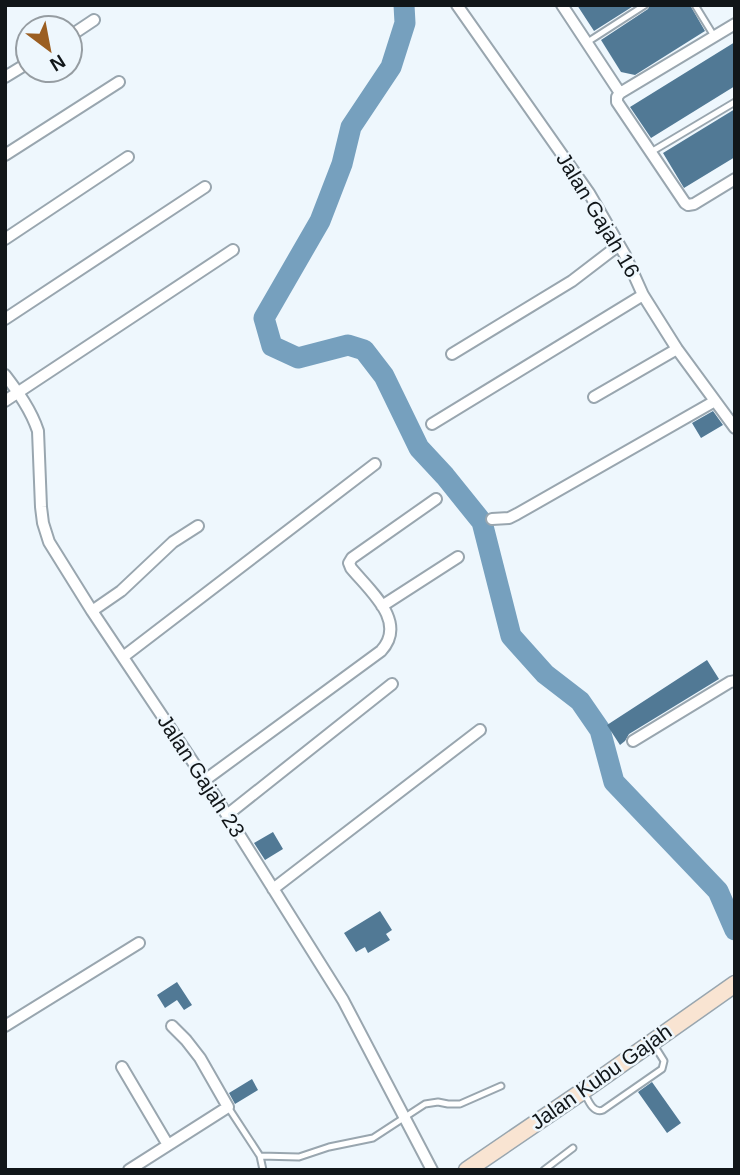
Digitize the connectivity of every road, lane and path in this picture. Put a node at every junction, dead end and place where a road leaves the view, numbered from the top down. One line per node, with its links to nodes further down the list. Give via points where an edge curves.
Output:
1 (457, 5): 19 (street, Jalan Gajah 16, via 589,193)
2 (562, 5): 9 (street)
3 (645, 5): 9 (lane)
4 (695, 5): 8 (lane)
5 (94, 20): 7 (street)
6 (735, 24): 8 (street)
7 (84, 27)
8 (714, 36): 11 (street)
9 (586, 43): 11 (street)
10 (119, 82): 14 (street)
11 (620, 93): 13 (street, via 617,102)
12 (735, 102): 13 (lane)
13 (651, 152): 16 (street, via 688,205)
14 (5, 155)
15 (128, 157): 18 (street)
16 (735, 179)
17 (205, 187): 22 (street)
18 (5, 239)
19 (619, 245): 21 (street, Jalan Gajah 16); 24 (street, via 572,281)
20 (233, 250): 26 (street)
21 (643, 295): 23 (street, Jalan Gajah 16); 30 (street)
22 (5, 318)
23 (677, 349): 27 (street); 29 (street, Jalan Gajah 16)
24 (452, 354)
25 (5, 375): 26 (street, Jalan Gajah 23)
26 (19, 393): 28 (street); 38 (street, Jalan Gajah 23, via 38,431 41,507 49,542)
27 (594, 397)
28 (5, 401)
29 (715, 401): 31 (street, Jalan Gajah 16); 34 (street, via 517,514)
30 (432, 424)
31 (735, 428)
32 (375, 464): 39 (street)
33 (436, 499): 37 (street, via 350,560 351,569)
34 (492, 519)
35 (198, 526): 38 (street)
36 (458, 557): 37 (street)
37 (382, 606): 44 (street, via 391,634 381,651)
38 (92, 611): 39 (street, Jalan Gajah 23)
39 (123, 657): 44 (street, Jalan Gajah 23)
40 (735, 681): 43 (street)
41 (392, 684): 45 (street)
42 (480, 730): 46 (street)
43 (633, 741)
44 (205, 780): 45 (street, Jalan Gajah 23)
45 (227, 815): 46 (street, Jalan Gajah 23)
46 (273, 889): 56 (street, Jalan Gajah 23, via 343,1000)
47 (139, 943): 49 (street)
48 (735, 984): 51 (street, Jalan Kubu Gajah)
49 (5, 1026)
50 (172, 1026): 55 (street, via 200,1058)
51 (652, 1042): 54 (street, Jalan Kubu Gajah); 54 (lane, via 664,1061 662,1069 600,1112)
52 (122, 1067): 57 (street)
53 (501, 1086): 56 (lane, via 460,1104 425,1104)
54 (583, 1091): 63 (street, Jalan Kubu Gajah)
55 (228, 1107): 57 (street); 59 (lane)
56 (405, 1117): 59 (lane, via 373,1138 299,1157); 62 (street, Jalan Gajah 23)
57 (168, 1145): 60 (street)
58 (573, 1148): 64 (lane)
59 (260, 1156): 61 (lane)
60 (129, 1170)
61 (263, 1170)
62 (432, 1170)
63 (467, 1170)
64 (544, 1170)

